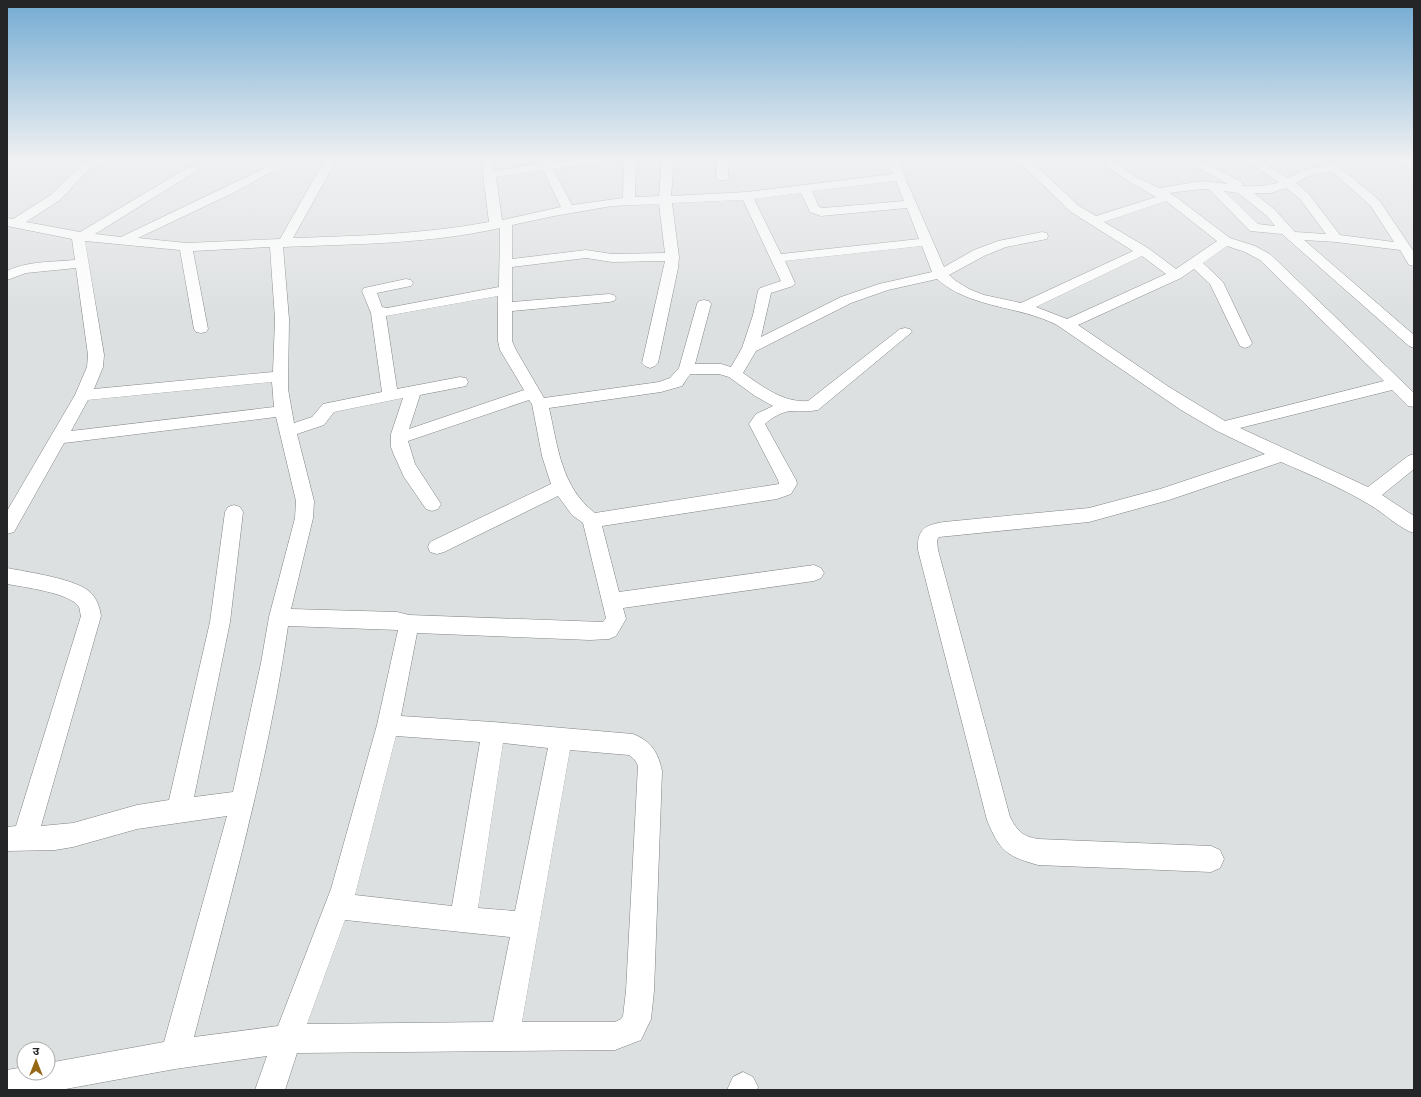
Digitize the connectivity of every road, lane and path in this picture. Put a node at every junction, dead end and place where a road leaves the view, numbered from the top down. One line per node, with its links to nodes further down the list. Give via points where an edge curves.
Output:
1 (33, 210): 20 (street)
2 (124, 210): 23 (street)
3 (187, 210): 26 (street)
4 (300, 210): 28 (street)
5 (498, 210): 21 (street)
6 (563, 210): 21 (street)
7 (666, 210): 33 (street)
8 (753, 210): 34 (street)
9 (816, 210): 10 (street)
10 (828, 210)
11 (914, 210): 29 (street)
12 (1079, 210): 19 (street)
13 (1122, 210): 19 (street)
14 (1187, 210): 27 (street)
15 (1236, 210): 22 (street, via 1254,228)
16 (1268, 210): 22 (street)
17 (1315, 210): 25 (street)
18 (1380, 210): 31 (street)
19 (1094, 221): 32 (street)
20 (11, 223): 23 (street)
21 (501, 224): 28 (street, via 421,236); 38 (street)
22 (1288, 233): 25 (street); 53 (street)
23 (81, 236): 26 (street); 36 (street)
24 (1042, 236): 39 (street, via 991,248)
25 (1336, 238): 31 (street)
26 (124, 240): 30 (street)
27 (1225, 241): 37 (street); 60 (street, via 1265,257)
28 (281, 242): 30 (street); 58 (street)
29 (927, 242): 34 (street); 39 (street)
30 (186, 247): 50 (street)
31 (1404, 247): 35 (street)
32 (1143, 251): 40 (street); 47 (street)
33 (672, 257): 38 (street, via 612,258 586,254); 55 (street)
34 (778, 258): 54 (street, via 788,283 765,291)
35 (1414, 262)
36 (82, 263): 41 (street, via 26,269); 62 (street, via 96,356 95,367)
37 (1195, 263): 40 (street); 52 (street, via 1216,282)
38 (506, 264): 43 (street)
39 (940, 274): 47 (street, via 967,293); 54 (street, via 884,287 846,300)
40 (1176, 275): 49 (street)
41 (7, 276)
42 (406, 283): 48 (street, via 369,291)
43 (506, 290): 46 (street); 48 (street, via 386,312)
44 (610, 298): 46 (street)
45 (704, 304): 56 (street)
46 (506, 307): 64 (street, via 505,341)
47 (1024, 307): 49 (street)
48 (378, 311): 63 (street)
49 (1067, 325): 68 (street, via 1174,398)
50 (201, 329)
51 (905, 332): 66 (street, via 812,406)
52 (1245, 343)
53 (1414, 344)
54 (750, 348): 57 (street)
55 (650, 363)
56 (686, 369): 57 (street, via 721,369); 64 (street, via 676,382 661,387)
57 (734, 374): 66 (street)
58 (281, 376): 62 (street); 67 (street)
59 (460, 382): 61 (street)
60 (1394, 384): 65 (street); 68 (street)
61 (414, 391): 63 (street); 71 (street)
62 (83, 395): 70 (street)
63 (390, 395): 69 (street, via 329,408 318,421)
64 (536, 399): 71 (street); 74 (street)
65 (1414, 402)
66 (788, 406): 78 (street, via 764,416 757,424 788,480 785,489)
67 (283, 411): 69 (street); 70 (street)
68 (1223, 427): 72 (street)
69 (288, 431): 85 (street, via 302,490 304,511)
70 (58, 438): 80 (street)
71 (399, 438): 76 (street, via 410,473)
72 (1282, 455): 75 (street); 93 (street, via 1112,510 1089,515 944,529 933,531 928,538 928,550 997,812 1007,837 1019,847 1038,852)
73 (1414, 460): 75 (street)
74 (561, 487): 78 (street, via 578,510); 81 (street)
75 (1370, 495): 79 (street)
76 (432, 504)
77 (234, 512): 91 (street, via 220,622)
78 (589, 519): 84 (street)
79 (1414, 526)
80 (7, 527)
81 (437, 547)
82 (814, 573): 84 (street)
83 (7, 576): 92 (street, via 68,590 82,596 89,605 91,616)
84 (611, 601): 86 (street, via 616,619 609,630)
85 (279, 617): 86 (street, via 397,621); 90 (street)
86 (410, 624): 87 (street)
87 (388, 725): 88 (street); 94 (street, via 344,889)
88 (493, 732): 89 (street); 95 (street)
89 (561, 739): 96 (street); 97 (street, via 633,745 649,758 637,1019 631,1030 615,1036)
90 (243, 802): 91 (street); 99 (street)
91 (179, 810): 92 (street, via 137,817 74,835 55,838)
92 (16, 838)
93 (1211, 859)
94 (337, 906): 95 (street); 98 (street)
95 (463, 920): 96 (street)
96 (526, 925): 97 (street)
97 (505, 1036): 98 (street)
98 (287, 1040): 99 (street); 101 (street)
99 (175, 1054): 100 (street)
100 (7, 1085)
101 (270, 1090)

